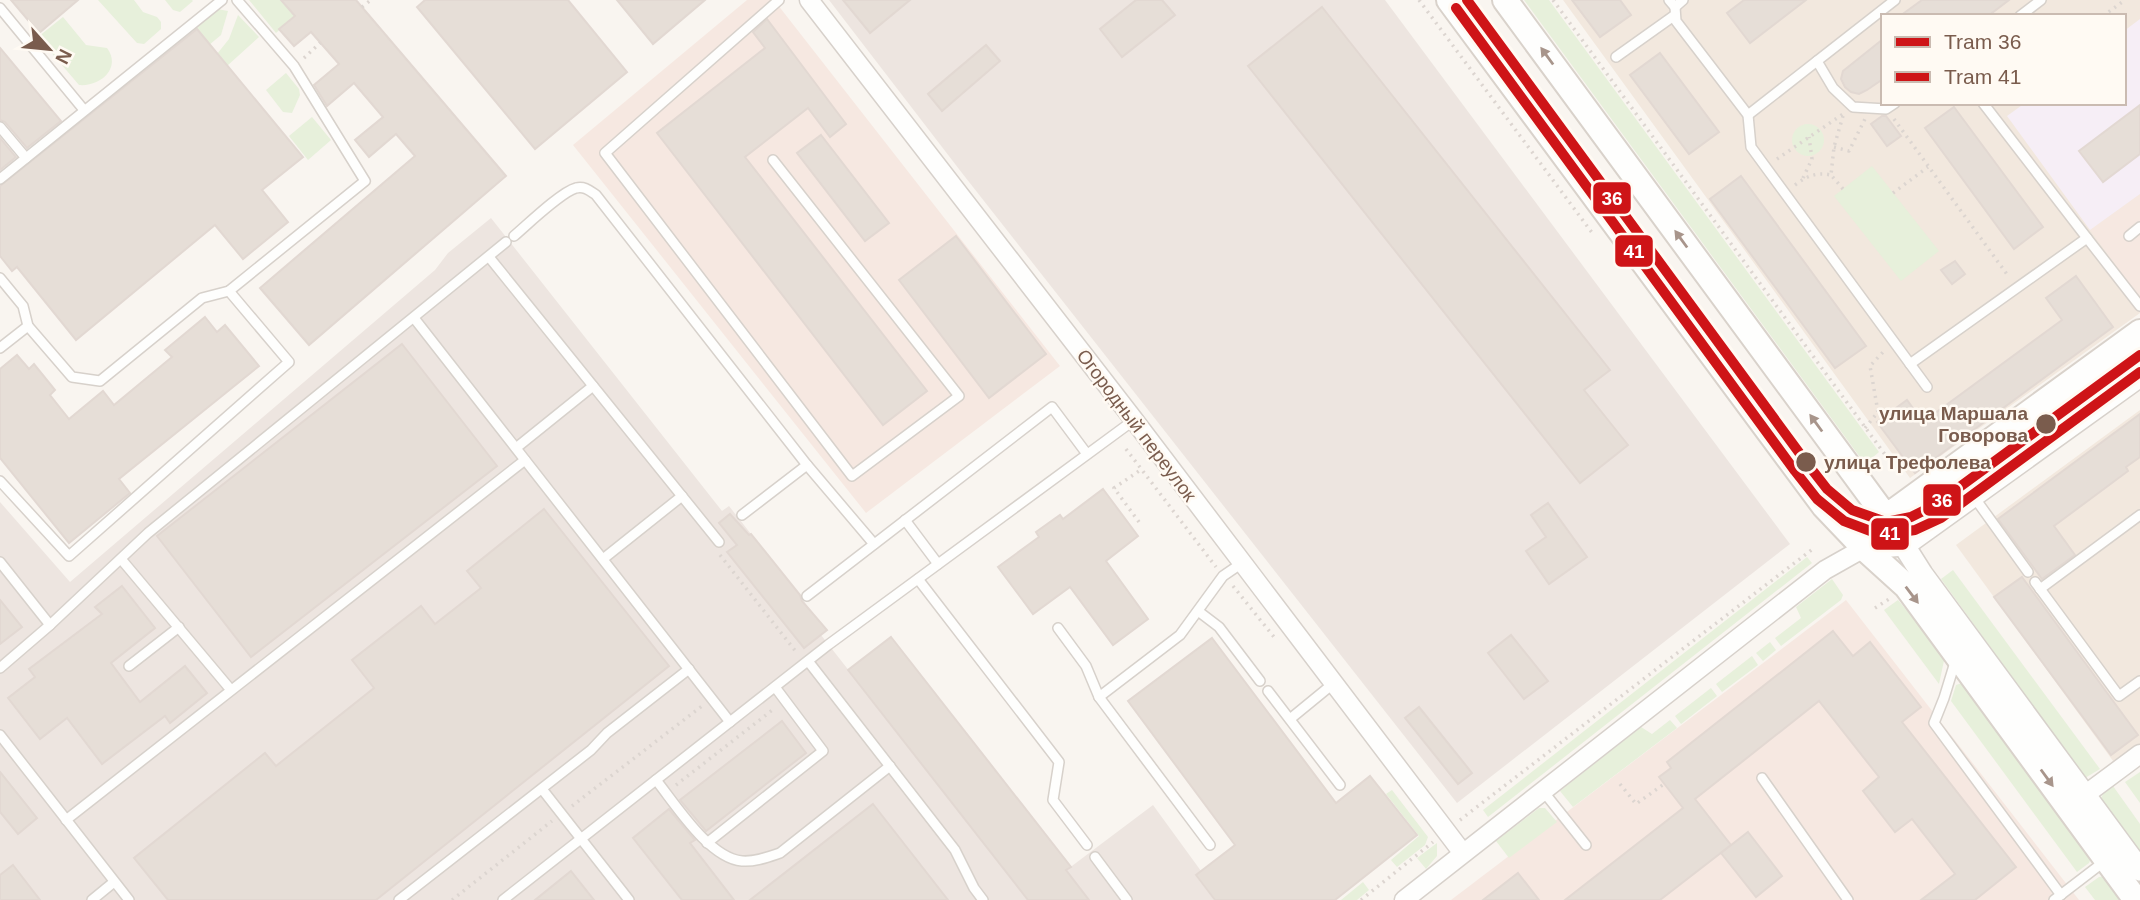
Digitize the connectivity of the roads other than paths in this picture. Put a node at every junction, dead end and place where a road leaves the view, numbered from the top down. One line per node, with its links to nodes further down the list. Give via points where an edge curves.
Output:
1 (222, 0): 17 (lane)
2 (237, 0): 28 (lane, via 294,66 365,181)
3 (779, 0): 21 (lane, via 605,153 852,476 959,396)
4 (809, 0): 39 (street, Огородный переулок)
5 (1449, 0): 54 (main road, via 1824,506)
6 (1505, 0): 49 (main road, one-way to 6)
7 (1684, 0): 10 (lane)
8 (1895, 0): 14 (lane)
9 (2041, 0): 12 (lane)
10 (1673, 7): 13 (lane); 18 (lane, via 1676,21)
11 (0, 8): 17 (lane)
12 (2023, 14)
13 (1616, 57)
14 (1817, 61): 15 (lane, via 1833,88 1853,107 1886,109); 18 (lane)
15 (1892, 105)
16 (1985, 105): 25 (lane)
17 (84, 110): 20 (lane)
18 (1748, 115): 34 (lane, via 1751,147)
19 (0, 127): 20 (lane)
20 (26, 158): 22 (lane)
21 (773, 160)
22 (0, 179)
23 (2140, 227): 24 (lane)
24 (2129, 236)
25 (2087, 238): 29 (lane); 34 (lane)
26 (489, 257): 30 (lane); 37 (lane); 43 (lane, via 566,193 587,189)
27 (0, 278): 31 (lane, via 23,306)
28 (229, 291): 31 (lane, via 202,299 100,381 72,377); 44 (lane, via 289,362 69,556)
29 (2140, 306)
30 (414, 318): 40 (lane); 55 (lane)
31 (28, 326): 33 (lane)
32 (2131, 339): 35 (lane); 49 (main road)
33 (0, 348)
34 (1910, 364): 38 (lane)
35 (2140, 369)
36 (2140, 376): 46 (street)
37 (593, 386): 40 (lane); 45 (lane)
38 (1927, 387)
39 (1134, 420): 41 (lane); 58 (street, Огородный переулок)
40 (516, 448): 42 (lane)
41 (1087, 454): 50 (lane, via 1052,407); 59 (lane)
42 (525, 460): 56 (lane); 76 (lane)
43 (807, 465): 47 (lane); 52 (lane)
44 (0, 481)
45 (682, 496): 51 (lane); 56 (lane)
46 (1974, 496): 53 (street); 60 (lane)
47 (742, 515)
48 (2140, 515): 73 (lane, via 2037,586 2119,696)
49 (1886, 517): 53 (street); 54 (lane)
50 (905, 520): 52 (lane); 59 (lane)
51 (719, 542)
52 (874, 544): 62 (lane)
53 (1905, 545): 54 (street); 67 (street)
54 (1864, 548): 67 (main road, one-way to 67); 88 (street, via 1829,567)
55 (121, 559): 64 (lane); 65 (lane)
56 (603, 559): 71 (lane)
57 (0, 562): 64 (lane)
58 (1242, 563): 63 (lane, via 1223,576); 74 (street, Огородный переулок)
59 (938, 564): 61 (lane)
60 (2028, 572)
61 (918, 579): 68 (lane); 93 (lane, via 1059,762 1053,800)
62 (807, 596)
63 (1198, 611): 72 (lane, via 1219,627); 78 (lane, via 1180,635)
64 (50, 625): 70 (lane)
65 (179, 627): 69 (lane); 76 (lane)
66 (1058, 628): 78 (lane, via 1086,666)
67 (1965, 650): 89 (main road); 101 (lane, via 1934,723)
68 (806, 662): 75 (lane); 83 (lane)
69 (129, 666)
70 (0, 667)
71 (689, 669): 80 (lane); 87 (lane)
72 (1260, 681)
73 (2140, 681)
74 (1334, 683): 79 (lane); 96 (street, Огородный переулок)
75 (775, 687): 80 (lane); 92 (lane, via 824,751)
76 (231, 690): 90 (lane)
77 (1268, 691): 79 (lane)
78 (1098, 697): 94 (lane)
79 (1290, 719): 86 (lane)
80 (730, 722): 85 (lane)
81 (0, 734): 90 (lane)
82 (2140, 754): 89 (street)
83 (890, 766): 92 (lane, via 780,853 742,861); 108 (lane, via 955,850)
84 (1762, 778): 111 (lane)
85 (656, 780): 91 (lane); 92 (lane)
86 (1340, 785)
87 (542, 789): 91 (lane); 105 (lane)
88 (1542, 789): 95 (lane); 96 (street)
89 (2076, 801): 97 (main road)
90 (66, 820): 100 (lane)
91 (581, 839): 106 (lane); 107 (lane)
92 (707, 843)
93 (1087, 845)
94 (1210, 845)
95 (1586, 845)
96 (1462, 852): 110 (street)
97 (2115, 853): 99 (street); 101 (lane); 102 (main road)
98 (1096, 857): 109 (lane)
99 (2140, 870)
100 (114, 882): 103 (lane); 104 (lane)
101 (2057, 897)
102 (2136, 898)
103 (92, 900)
104 (129, 900)
105 (399, 900)
106 (503, 900)
107 (629, 900)
108 (983, 900)
109 (1127, 900)
110 (1404, 900)
111 (1848, 900)

